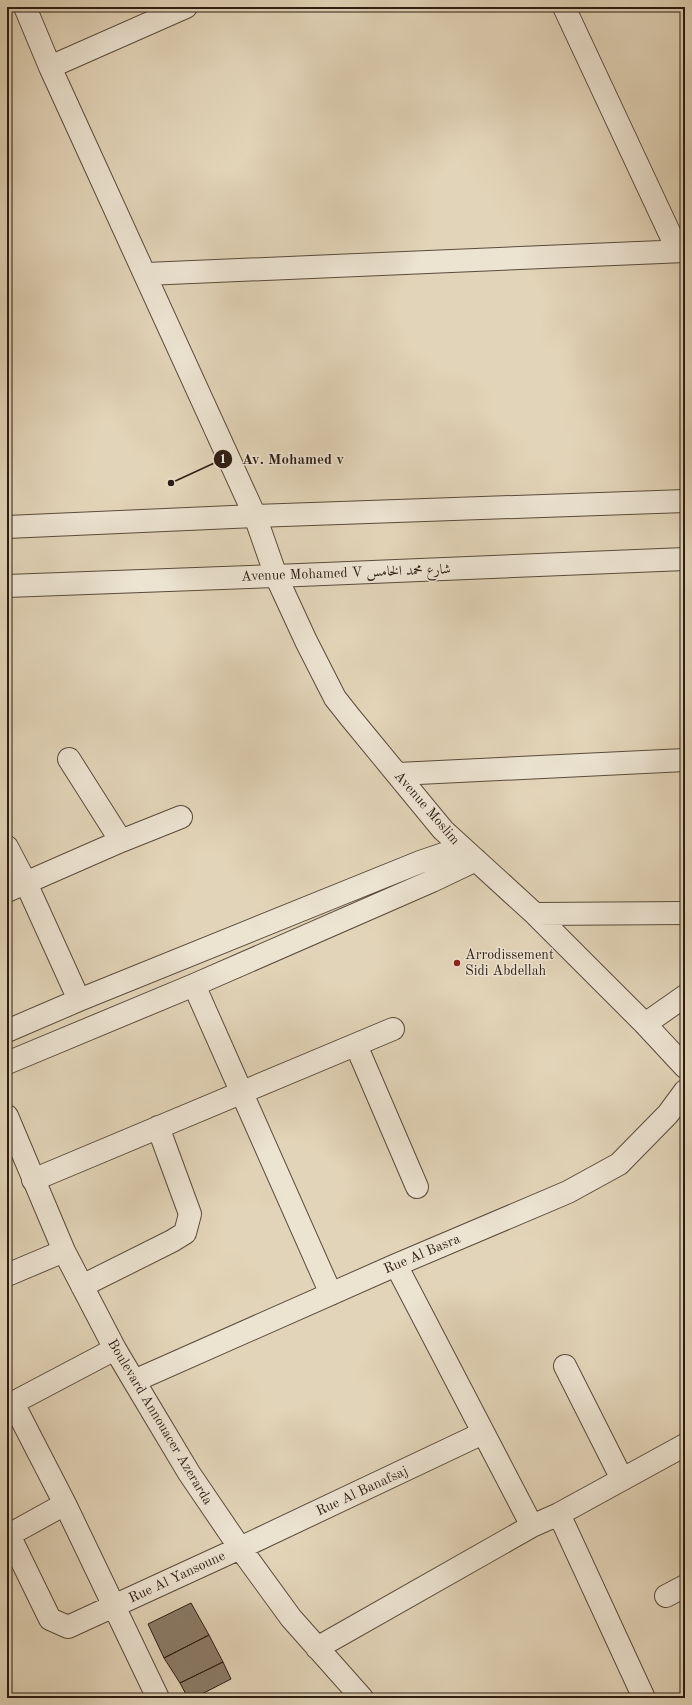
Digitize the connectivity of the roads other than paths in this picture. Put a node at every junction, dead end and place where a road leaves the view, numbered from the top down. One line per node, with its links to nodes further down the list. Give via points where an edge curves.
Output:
1 (25, 7): 4 (street, Avenue Moslim)
2 (186, 7): 4 (street)
3 (564, 7): 5 (street)
4 (50, 67): 6 (street, Avenue Moslim)
5 (682, 251): 6 (street)
6 (146, 274): 8 (street, Avenue Moslim)
7 (685, 500): 8 (street)
8 (255, 516): 9 (street); 11 (street, Avenue Moslim)
9 (7, 527)
10 (685, 558): 11 (street, Avenue Mohamed V شارع محمد الخامس)
11 (276, 576): 12 (street, Avenue Mohamed V شارع محمد الخامس); 15 (street, Avenue Moslim, via 336,698)
12 (7, 586)
13 (69, 759): 17 (street)
14 (685, 760): 15 (street)
15 (398, 774): 19 (street, Avenue Moslim, via 443,830)
16 (180, 817): 17 (street)
17 (120, 841): 20 (street)
18 (7, 847): 20 (street)
19 (469, 854): 22 (street, Avenue Moslim); 23 (street, via 432,882); 25 (street, via 420,862)
20 (16, 887): 25 (street)
21 (685, 913): 22 (street)
22 (536, 914): 26 (street, Avenue Moslim)
23 (194, 986): 30 (street); 33 (street)
24 (685, 996): 26 (street)
25 (79, 1000): 28 (street)
26 (646, 1024): 31 (street, Avenue Moslim)
27 (393, 1028): 29 (street)
28 (7, 1031)
29 (356, 1045): 33 (street); 37 (street)
30 (7, 1064)
31 (685, 1067)
32 (685, 1091): 39 (street, Rue Al Basra, via 668,1114 619,1164 568,1192)
33 (241, 1093): 35 (street); 42 (street)
34 (7, 1116): 36 (street, Boulevard Annouacer Azerarda)
35 (158, 1127): 36 (street); 41 (street, via 190,1214 185,1233)
36 (33, 1180): 38 (street, Boulevard Annouacer Azerarda)
37 (416, 1187)
38 (64, 1251): 40 (street); 41 (street, Boulevard Annouacer Azerarda)
39 (396, 1265): 42 (street, Rue Al Basra); 47 (street)
40 (7, 1275)
41 (82, 1286): 43 (street, Boulevard Annouacer Azerarda)
42 (331, 1294): 45 (street, Rue Al Basra)
43 (114, 1349): 45 (street, Boulevard Annouacer Azerarda); 46 (street)
44 (565, 1366): 49 (street)
45 (134, 1381): 54 (street, Boulevard Annouacer Azerarda, via 190,1473)
46 (10, 1405): 50 (street)
47 (483, 1433): 52 (street); 54 (street, Rue Al Banafsaj)
48 (685, 1445): 49 (street)
49 (622, 1479): 51 (street)
50 (65, 1504): 53 (street); 57 (street)
51 (559, 1514): 52 (street); 61 (street)
52 (532, 1526): 58 (street)
53 (8, 1536): 57 (street, Rue Al Yansoune, via 50,1619 68,1627)
54 (240, 1548): 57 (street, Rue Al Yansoune); 58 (street, Boulevard Annouacer Azerarda, via 291,1618)
55 (685, 1586): 56 (street)
56 (666, 1596)
57 (114, 1606): 59 (street)
58 (317, 1648): 60 (street, Boulevard Annouacer Azerarda)
59 (158, 1698)
60 (362, 1698)
61 (644, 1698)

